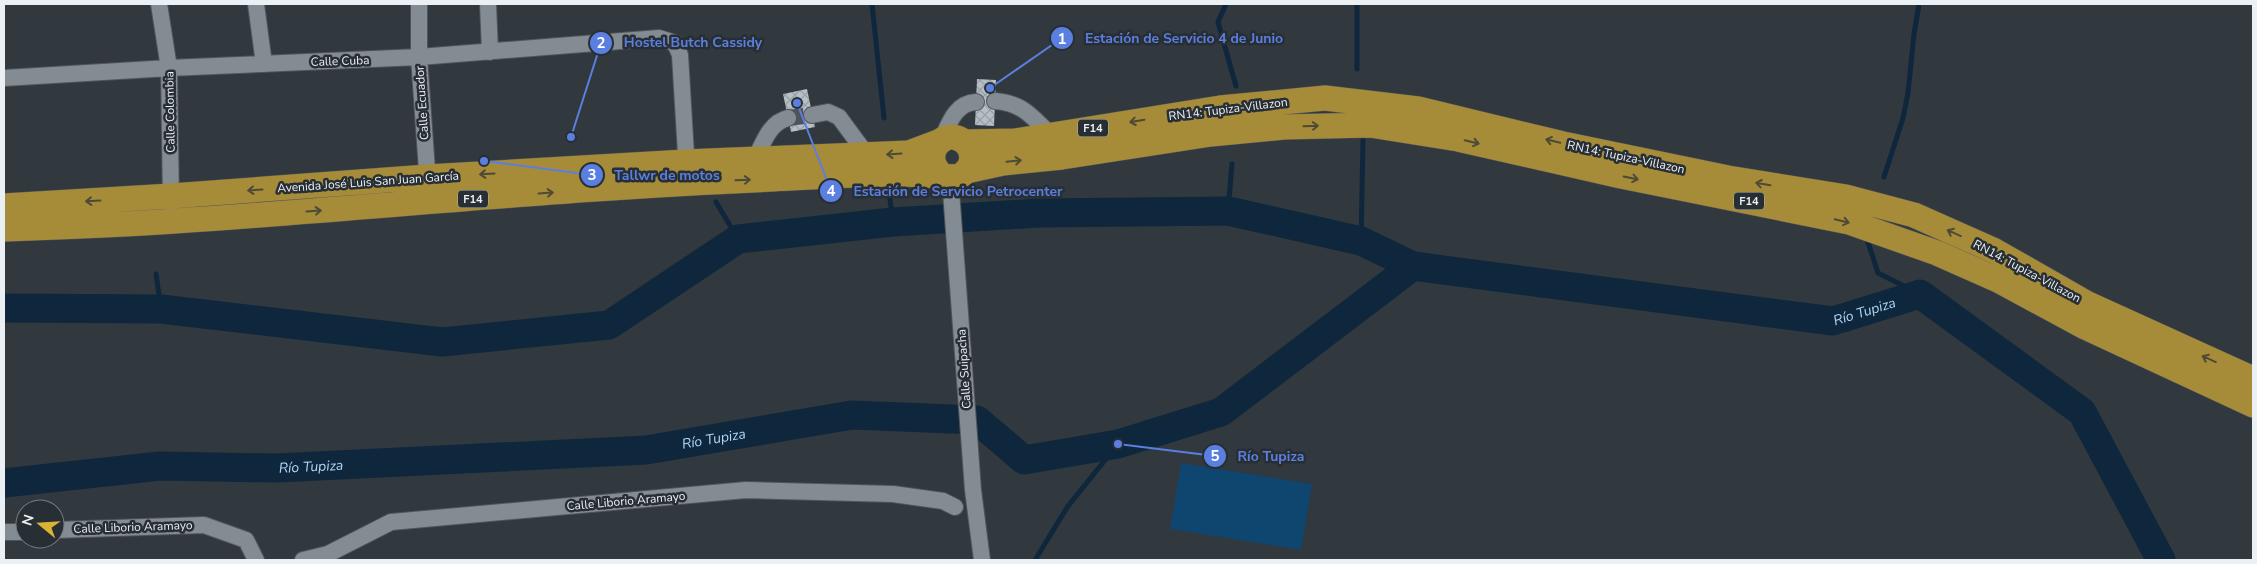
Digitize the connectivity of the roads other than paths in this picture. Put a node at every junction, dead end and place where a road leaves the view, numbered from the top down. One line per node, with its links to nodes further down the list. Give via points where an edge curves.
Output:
1 (160, 4): 8 (street, Calle Colombia)
2 (256, 4): 7 (street)
3 (419, 4): 6 (street, Calle Ecuador)
4 (488, 4): 5 (street)
5 (490, 52): 6 (street, Calle Cuba); 21 (street, Calle Cuba, via 659,38 675,43 680,55)
6 (419, 57): 7 (street, Calle Cuba); 23 (street, Calle Ecuador)
7 (264, 64): 8 (street, Calle Cuba)
8 (169, 68): 9 (street, Calle Cuba); 24 (street, Calle Colombia)
9 (4, 78)
10 (995, 101): 17 (street, via 1020,106)
11 (976, 102): 18 (street, via 967,102 958,109)
12 (1276, 102): 15 (highway, RN14: Tupiza-Villazon / F14, via 1325,98); 16 (highway); 17 (highway, RN14: Tupiza-Villazon / F14, one-way to 17)
13 (812, 115): 19 (street, via 828,112 839,116)
14 (788, 118): 20 (street, via 770,129)
15 (1404, 119): 16 (highway, RN14: Tupiza-Villazon / F14, one-way to 15, via 1370,125); 29 (highway, RN14: Tupiza-Villazon / F14, via 1719,176 1803,201 1846,197 1914,215 1995,251)
16 (1279, 128): 22 (highway, RN14: Tupiza-Villazon / F14, one-way to 16, via 1003,163 1210,134)
17 (1051, 135): 18 (highway, RN14: Tupiza-Villazon / F14, via 1014,141)
18 (953, 142): 19 (highway, Avenida José Luis San Juan García / F14, one-way to 19, via 909,152); 22 (highway, via 972,153 972,160); 22 (highway, via 933,152 932,158 937,171)
19 (867, 155): 20 (highway, Avenida José Luis San Juan García / F14)
20 (755, 159): 21 (highway, Avenida José Luis San Juan García / F14)
21 (687, 172): 22 (highway, Avenida José Luis San Juan García / F14, one-way to 22); 23 (highway, Avenida José Luis San Juan García / F14, one-way to 23); 25 (highway, Avenida José Luis San Juan García / F14, one-way to 21)
22 (953, 175): 36 (street, Calle Suipacha, via 973,490)
23 (427, 177): 24 (highway, Avenida José Luis San Juan García / F14, one-way to 24); 25 (street, Calle Ecuador)
24 (171, 196): 26 (highway, Avenida José Luis San Juan García / F14, one-way to 26); 27 (street, Calle Colombia)
25 (428, 202): 27 (highway, Avenida José Luis San Juan García / F14, one-way to 25)
26 (4, 206)
27 (172, 222): 28 (highway, Avenida José Luis San Juan García / F14)
28 (4, 229)
29 (2066, 304): 30 (highway, RN14: Tupiza-Villazon / F14, one-way to 29); 31 (highway, RN14: Tupiza-Villazon / F14, via 2085,328)
30 (2253, 379)
31 (2253, 405)
32 (955, 508): 35 (street, Calle Liborio Aramayo, via 943,501 893,494 746,490 391,522 328,554)
33 (65, 530): 34 (street, Calle Liborio Aramayo, via 204,525 246,540)
34 (256, 560)
35 (303, 560)
36 (982, 560)

